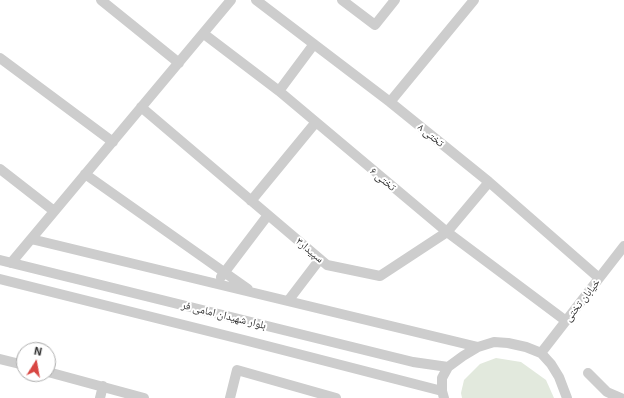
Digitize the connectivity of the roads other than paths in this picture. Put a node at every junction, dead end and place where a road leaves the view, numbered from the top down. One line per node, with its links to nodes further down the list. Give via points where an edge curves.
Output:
1 (101, 0): 10 (street)
2 (232, 0): 7 (street)
3 (256, 0): 8 (street, تختی ۸)
4 (342, 0): 5 (street, via 375,25)
5 (396, 0)
6 (474, 0): 12 (street)
7 (204, 34): 10 (street); 11 (street, تختی ۶)
8 (314, 44): 11 (street); 12 (street, تختی ۸)
9 (0, 58): 15 (street)
10 (179, 63): 13 (street)
11 (279, 91): 14 (street, تختی ۶)
12 (390, 102): 18 (street, تختی ۸)
13 (141, 107): 15 (street); 19 (street, سپیدار۳)
14 (316, 122): 19 (street); 22 (street, تختی ۶)
15 (113, 142): 17 (street)
16 (0, 169): 20 (street)
17 (85, 174): 20 (street); 28 (street)
18 (488, 182): 22 (street, سپیدار۳); 29 (street, تختی ۸)
19 (252, 201): 21 (street, سپیدار۳)
20 (54, 211): 23 (street)
21 (268, 215): 26 (street, سپیدار۳); 28 (street)
22 (447, 232): 26 (street, سپیدار۳, via 380,276 327,265); 34 (street, تختی ۶)
23 (31, 239): 27 (street); 31 (street)
24 (624, 246): 29 (street, خیابان تختی)
25 (0, 260): 27 (street, بلوار شهیدان امامی فر)
26 (320, 260): 33 (street)
27 (12, 262): 39 (street, بلوار شهیدان امامی فر, via 413,362)
28 (225, 273): 31 (street); 32 (street)
29 (599, 278): 34 (street, خیابان تختی)
30 (0, 279): 43 (street, بلوار شهیدان امامی فر, via 289,351)
31 (216, 284): 32 (street)
32 (253, 293): 33 (street)
33 (288, 301): 35 (street)
34 (566, 320): 36 (street, خیابان تختی)
35 (478, 347): 36 (street, via 494,342 508,342); 39 (street)
36 (541, 353): 49 (street, via 559,377)
37 (0, 359): 38 (street)
38 (16, 364)
39 (448, 367): 43 (street, via 442,378)
40 (588, 373): 50 (street, via 607,392)
41 (56, 374): 42 (street)
42 (103, 386): 45 (street); 46 (street)
43 (443, 394)
44 (318, 396): 47 (street, via 237,370); 48 (street)
45 (100, 398)
46 (144, 398)
47 (230, 398)
48 (336, 398)
49 (567, 398)
50 (621, 398)

